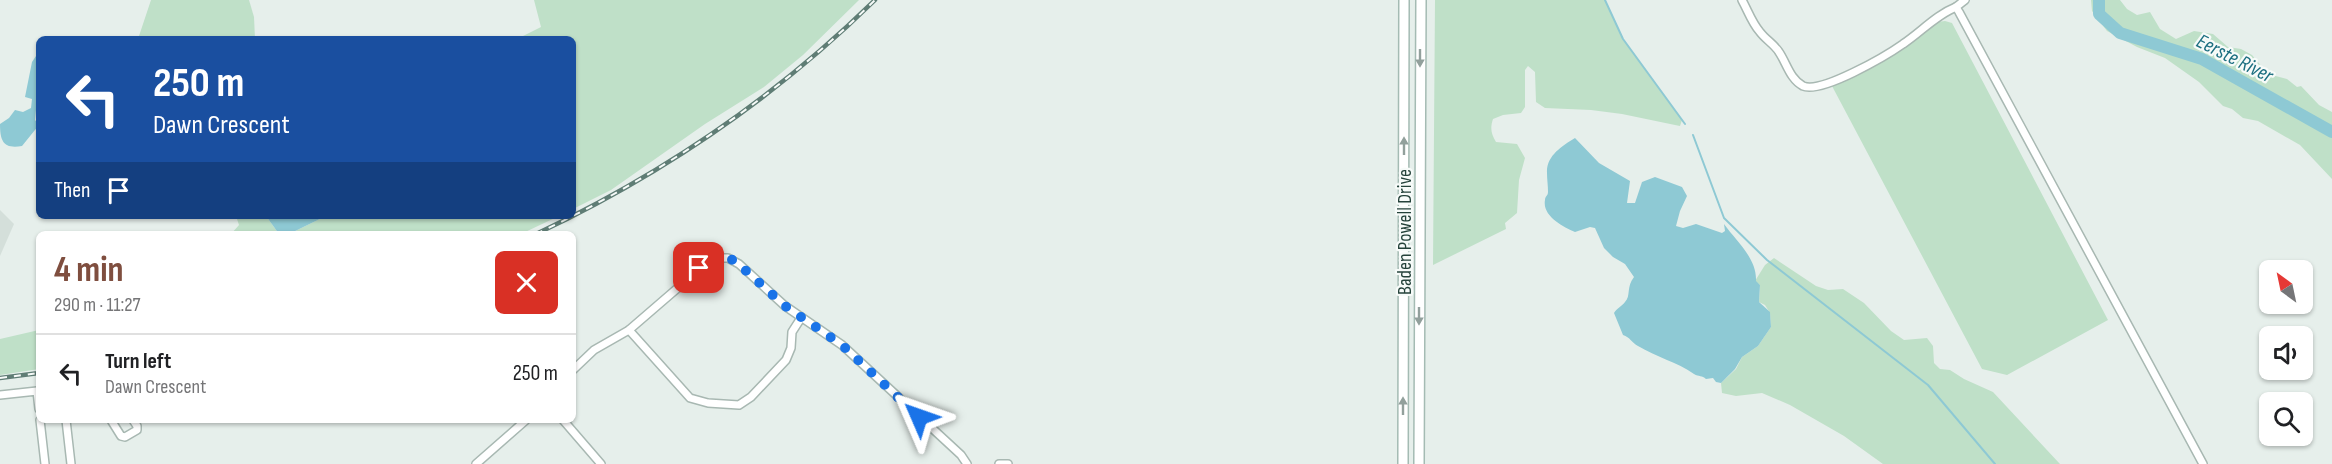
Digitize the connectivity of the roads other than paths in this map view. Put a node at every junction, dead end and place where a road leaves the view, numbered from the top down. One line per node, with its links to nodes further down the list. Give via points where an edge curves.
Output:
1 (1404, 0): 24 (main road, Baden Powell Drive, one-way to 1)
2 (1421, 0): 25 (main road, Baden Powell Drive, one-way to 25)
3 (1743, 0): 5 (street, via 1756,27 1780,53 1791,76 1808,88 1818,88 1865,66)
4 (1965, 0): 5 (street)
5 (1956, 7): 26 (street)
6 (801, 318): 7 (street, via 734,260 715,258); 7 (street, via 792,332 786,360 739,405 690,398); 21 (street, via 842,345)
7 (629, 330): 8 (street, via 594,350)
8 (576, 367)
9 (36, 391): 10 (street)
10 (0, 395)
11 (40, 423): 17 (street)
12 (66, 423): 18 (street)
13 (113, 423): 14 (street, via 123,437 137,430)
14 (135, 423)
15 (523, 423): 19 (street)
16 (566, 423): 20 (street)
17 (45, 464)
18 (71, 464)
19 (476, 464)
20 (601, 464)
21 (967, 464)
22 (999, 464): 23 (street)
23 (1008, 464)
24 (1403, 464)
25 (1419, 464)
26 (2203, 464)

